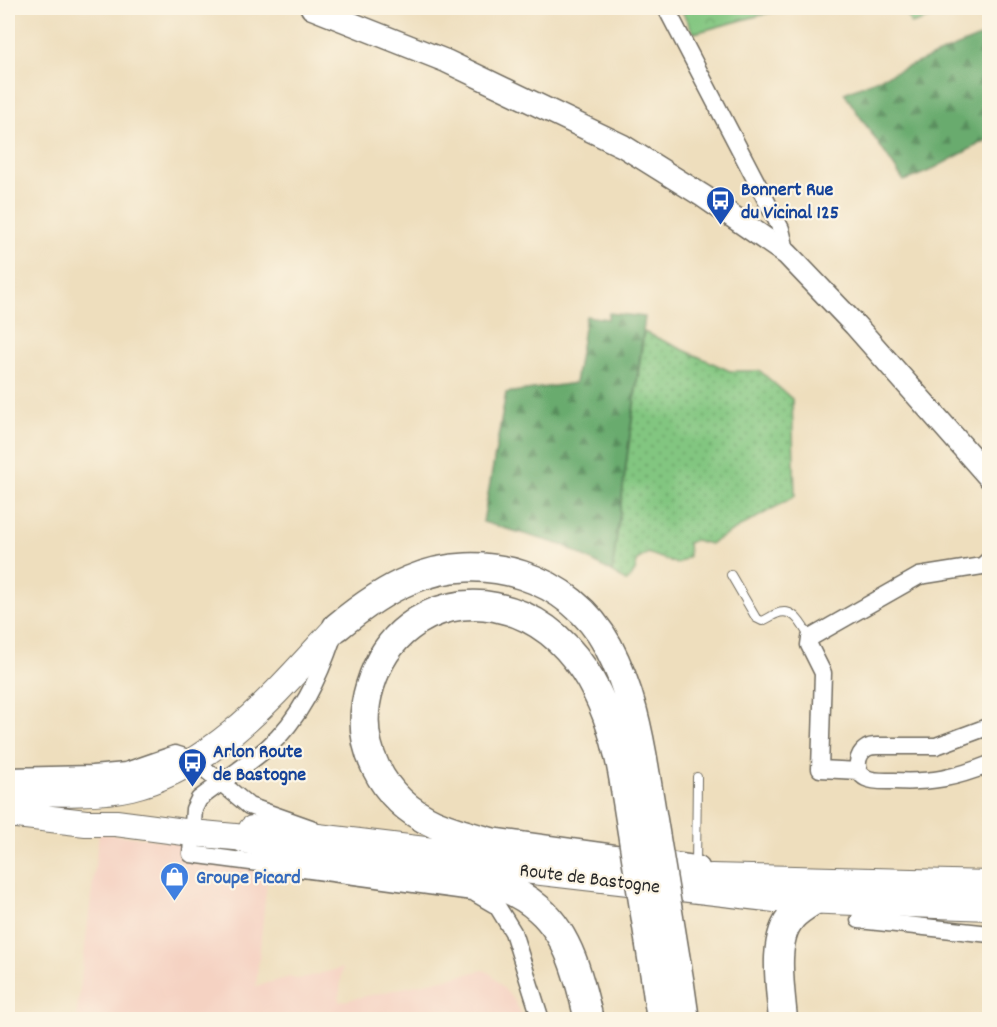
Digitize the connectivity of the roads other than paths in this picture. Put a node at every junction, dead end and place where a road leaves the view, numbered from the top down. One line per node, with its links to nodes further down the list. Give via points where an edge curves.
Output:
1 (312, 8): 3 (street, via 446,60 623,146)
2 (666, 8): 3 (street, via 781,229)
3 (787, 254): 4 (street)
4 (990, 478)
5 (990, 559): 8 (street, via 982,566 919,576)
6 (731, 575): 8 (lane, via 756,618 762,621 783,612 792,614)
7 (337, 627): 10 (main road, via 258,710); 14 (highway, via 386,591 440,571 469,567 505,570 546,585 580,610 607,644 631,700 639,731); 16 (street, via 320,673 297,714 268,748)
8 (810, 638): 12 (street, via 809,645 823,673 820,769)
9 (990, 726): 12 (street, via 936,746 867,748 857,762)
10 (194, 760): 13 (street, via 175,754 126,771); 16 (street); 17 (main road, via 130,787 81,792)
11 (990, 764): 12 (street, via 962,775 923,782 874,780)
12 (859, 771)
13 (8, 776)
14 (635, 777): 23 (highway, via 579,662 564,643 527,618 483,605 446,608 409,627 391,644 375,669 367,696 365,738 377,774 415,813 434,824 492,842); 30 (highway, bridge)
15 (697, 777): 23 (lane)
16 (221, 782): 20 (street, via 199,799 194,808); 22 (street, via 249,806)
17 (8, 791)
18 (8, 799): 20 (main road, Route de Bastogne)
19 (8, 814): 20 (main road, Route de Bastogne, via 86,823)
20 (193, 827): 21 (main road, Route de Bastogne); 22 (main road, Route de Bastogne); 31 (street, via 191,854 474,892 497,906 513,932)
21 (245, 839): 26 (main road, Route de Bastogne, via 775,899); 32 (highway, via 286,849 470,877 510,889 540,910 560,933 580,979)
22 (346, 841): 24 (main road, Route de Bastogne, via 677,877)
23 (696, 870): 24 (main road)
24 (733, 877): 25 (main road, Route de Bastogne)
25 (990, 884)
26 (815, 900): 27 (main road, Route de Bastogne); 35 (highway, via 790,918 782,936 779,954)
27 (990, 907)
28 (860, 920): 29 (street)
29 (990, 934)
30 (668, 984): 33 (highway); 34 (highway)
31 (541, 1020)
32 (589, 1020)
33 (661, 1020)
34 (685, 1020)
35 (783, 1020)

